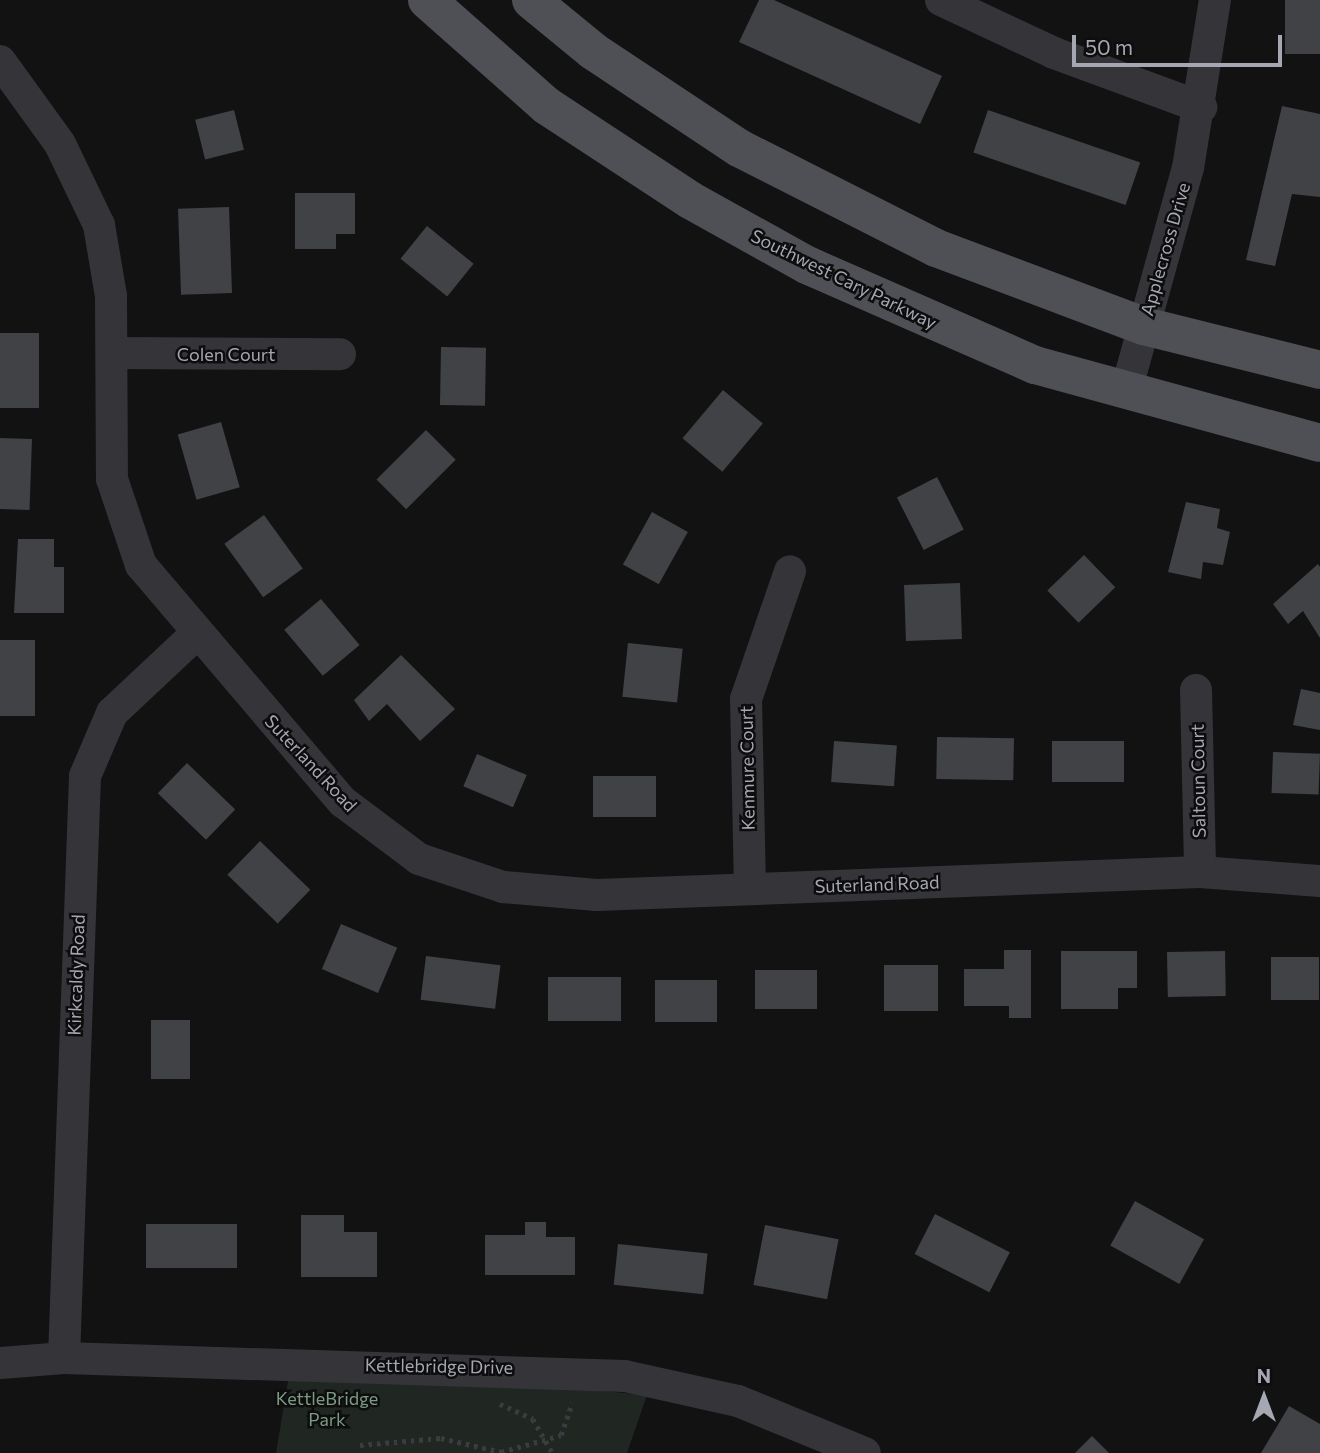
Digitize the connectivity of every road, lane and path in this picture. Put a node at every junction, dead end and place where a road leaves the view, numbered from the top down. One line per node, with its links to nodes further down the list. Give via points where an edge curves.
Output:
1 (427, 0): 11 (main road, Southwest Cary Parkway, via 547,106 690,200 931,323 1035,365)
2 (531, 0): 7 (main road, via 593,51 813,189 936,248)
3 (941, 0): 6 (street, via 1055,53)
4 (1214, 0): 6 (street, Applecross Drive)
5 (0, 61): 8 (street, Suterland Road, via 91,201 108,272)
6 (1201, 107): 7 (street, Applecross Drive)
7 (1144, 326): 10 (main road); 11 (street, Applecross Drive)
8 (112, 353): 9 (street, Colen Court); 14 (street, Suterland Road, via 109,439 121,520 141,565)
9 (340, 354)
10 (1320, 370)
11 (1126, 391): 12 (main road, Southwest Cary Parkway)
12 (1320, 443)
13 (790, 571): 18 (street, Kenmure Court, via 746,699)
14 (195, 635): 18 (street, Suterland Road, via 343,802 419,859 503,887 546,892); 19 (street, Kirkcaldy Road, via 112,713 85,776)
15 (1196, 690): 16 (street, Saltoun Court)
16 (1200, 872): 17 (street, Suterland Road); 18 (street, Suterland Road)
17 (1320, 881)
18 (750, 889)
19 (64, 1358): 20 (street, Kettlebridge Drive); 21 (street, Kettlebridge Drive)
20 (0, 1363)
21 (576, 1371): 23 (path, via 570,1418 561,1435); 26 (street, Kettlebridge Drive, via 738,1401)
22 (493, 1401): 23 (path, via 533,1419)
23 (542, 1437): 24 (path, via 501,1452 441,1438); 25 (path)
24 (360, 1445)
25 (553, 1453)
26 (864, 1453)

